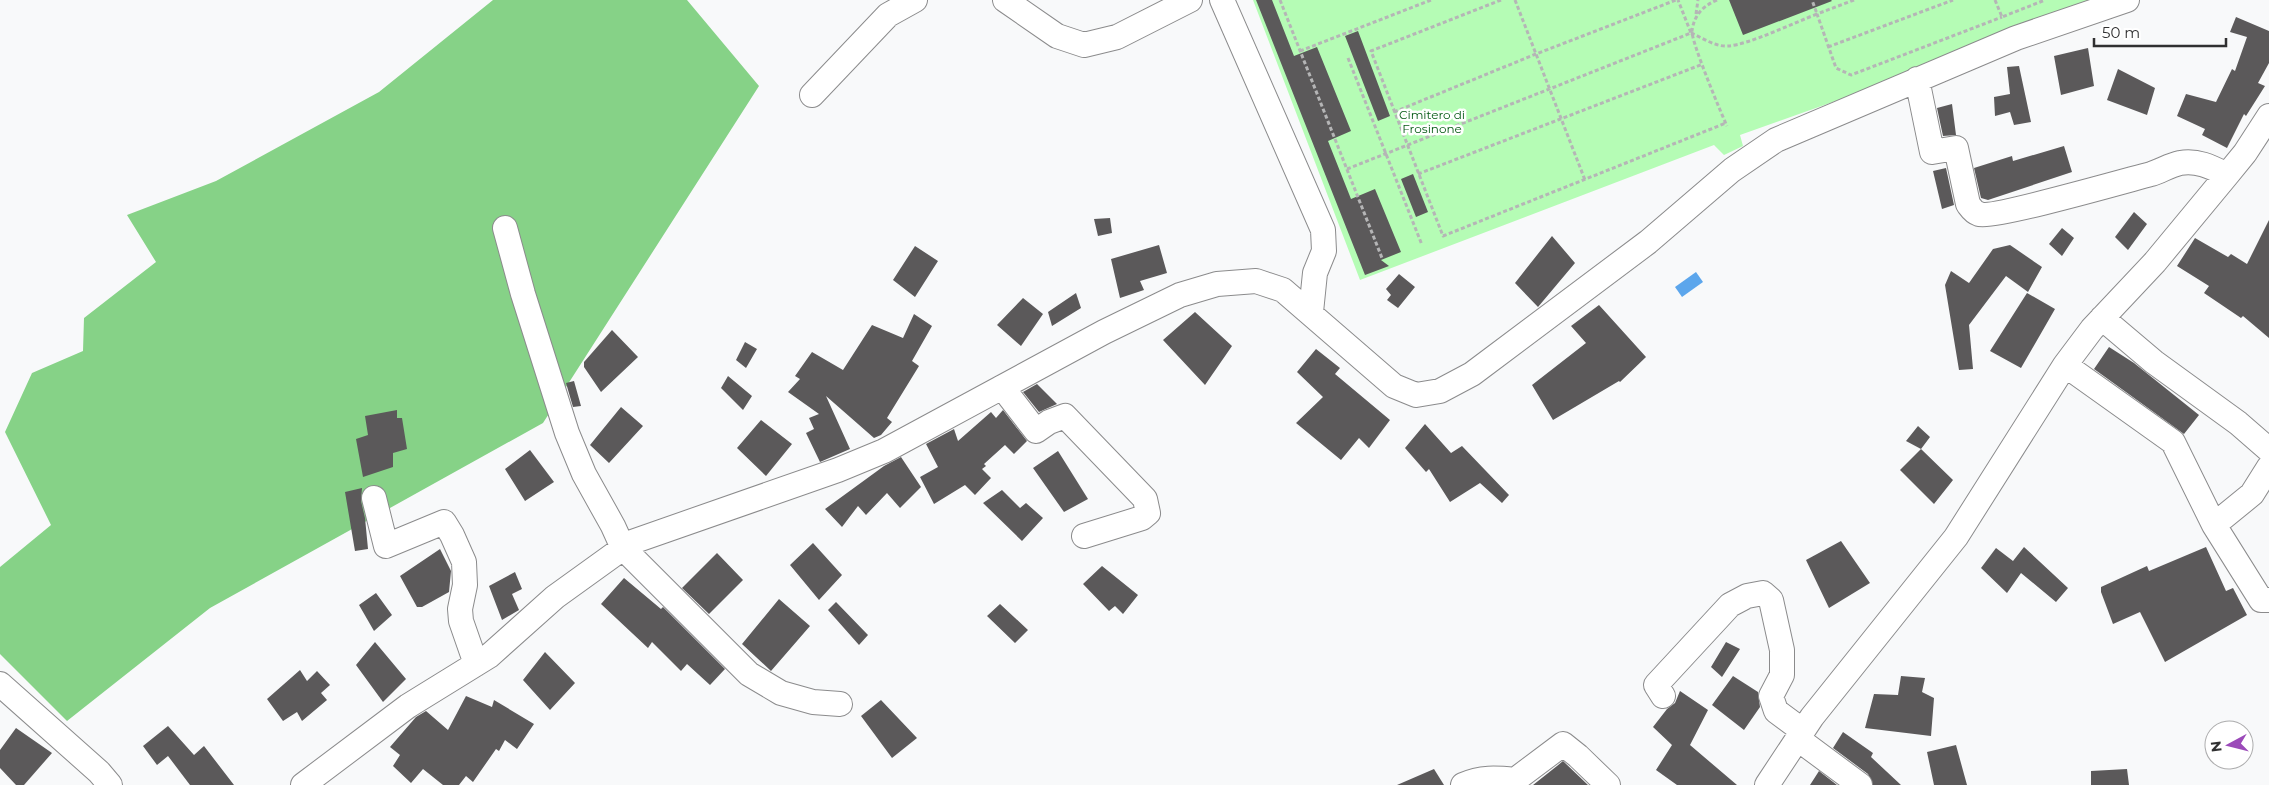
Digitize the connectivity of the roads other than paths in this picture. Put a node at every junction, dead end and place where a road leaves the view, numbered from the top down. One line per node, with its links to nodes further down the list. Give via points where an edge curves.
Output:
1 (915, 0): 7 (street, via 888,15)
2 (1005, 0): 3 (street, via 1057,36 1084,45 1117,37)
3 (1190, 0)
4 (1222, 0): 11 (street, via 1323,230 1324,252)
5 (2127, 0): 6 (street, via 2016,38)
6 (1917, 79): 9 (street, via 1932,152 1956,148 1968,204 1980,215 2112,185 2180,163 2203,163); 13 (street, via 1776,140 1751,156 1648,242 1472,374 1440,391 1416,395 1394,386)
7 (812, 95)
8 (2269, 116): 9 (street)
9 (2227, 175): 14 (street)
10 (505, 228): 22 (street, via 567,433 584,474)
11 (1315, 272): 12 (street); 13 (street)
12 (1268, 284): 13 (street, via 1283,290); 16 (street, via 1256,281 1217,284 1180,295)
13 (1311, 312)
14 (2102, 318): 15 (street); 17 (street)
15 (2065, 365): 20 (street, via 2173,442); 28 (street, via 1956,537)
16 (1002, 387): 21 (street, via 1036,431 1065,416 1145,499 1148,513 1142,518); 22 (street, via 884,451)
17 (2269, 450)
18 (2269, 467): 20 (street, via 2252,494)
19 (374, 498): 24 (street, via 386,546 444,522 464,562 461,620)
20 (2214, 525): 23 (street, via 2261,600)
21 (1084, 536)
22 (623, 548): 24 (street, via 555,597); 27 (street, via 749,674 781,693 813,702)
23 (2269, 600)
24 (476, 664): 30 (street, via 408,706)
25 (0, 684): 29 (street)
26 (1663, 696): 28 (street, via 1656,685 1730,606 1747,596 1763,593 1772,600 1782,650 1782,675 1771,696 1776,711)
27 (840, 704)
28 (1800, 735): 33 (street); 34 (street)
29 (110, 785)
30 (303, 785)
31 (1463, 785): 32 (street, via 1476,779 1516,780 1563,744)
32 (1608, 785)
33 (1767, 785)
34 (1860, 785)

